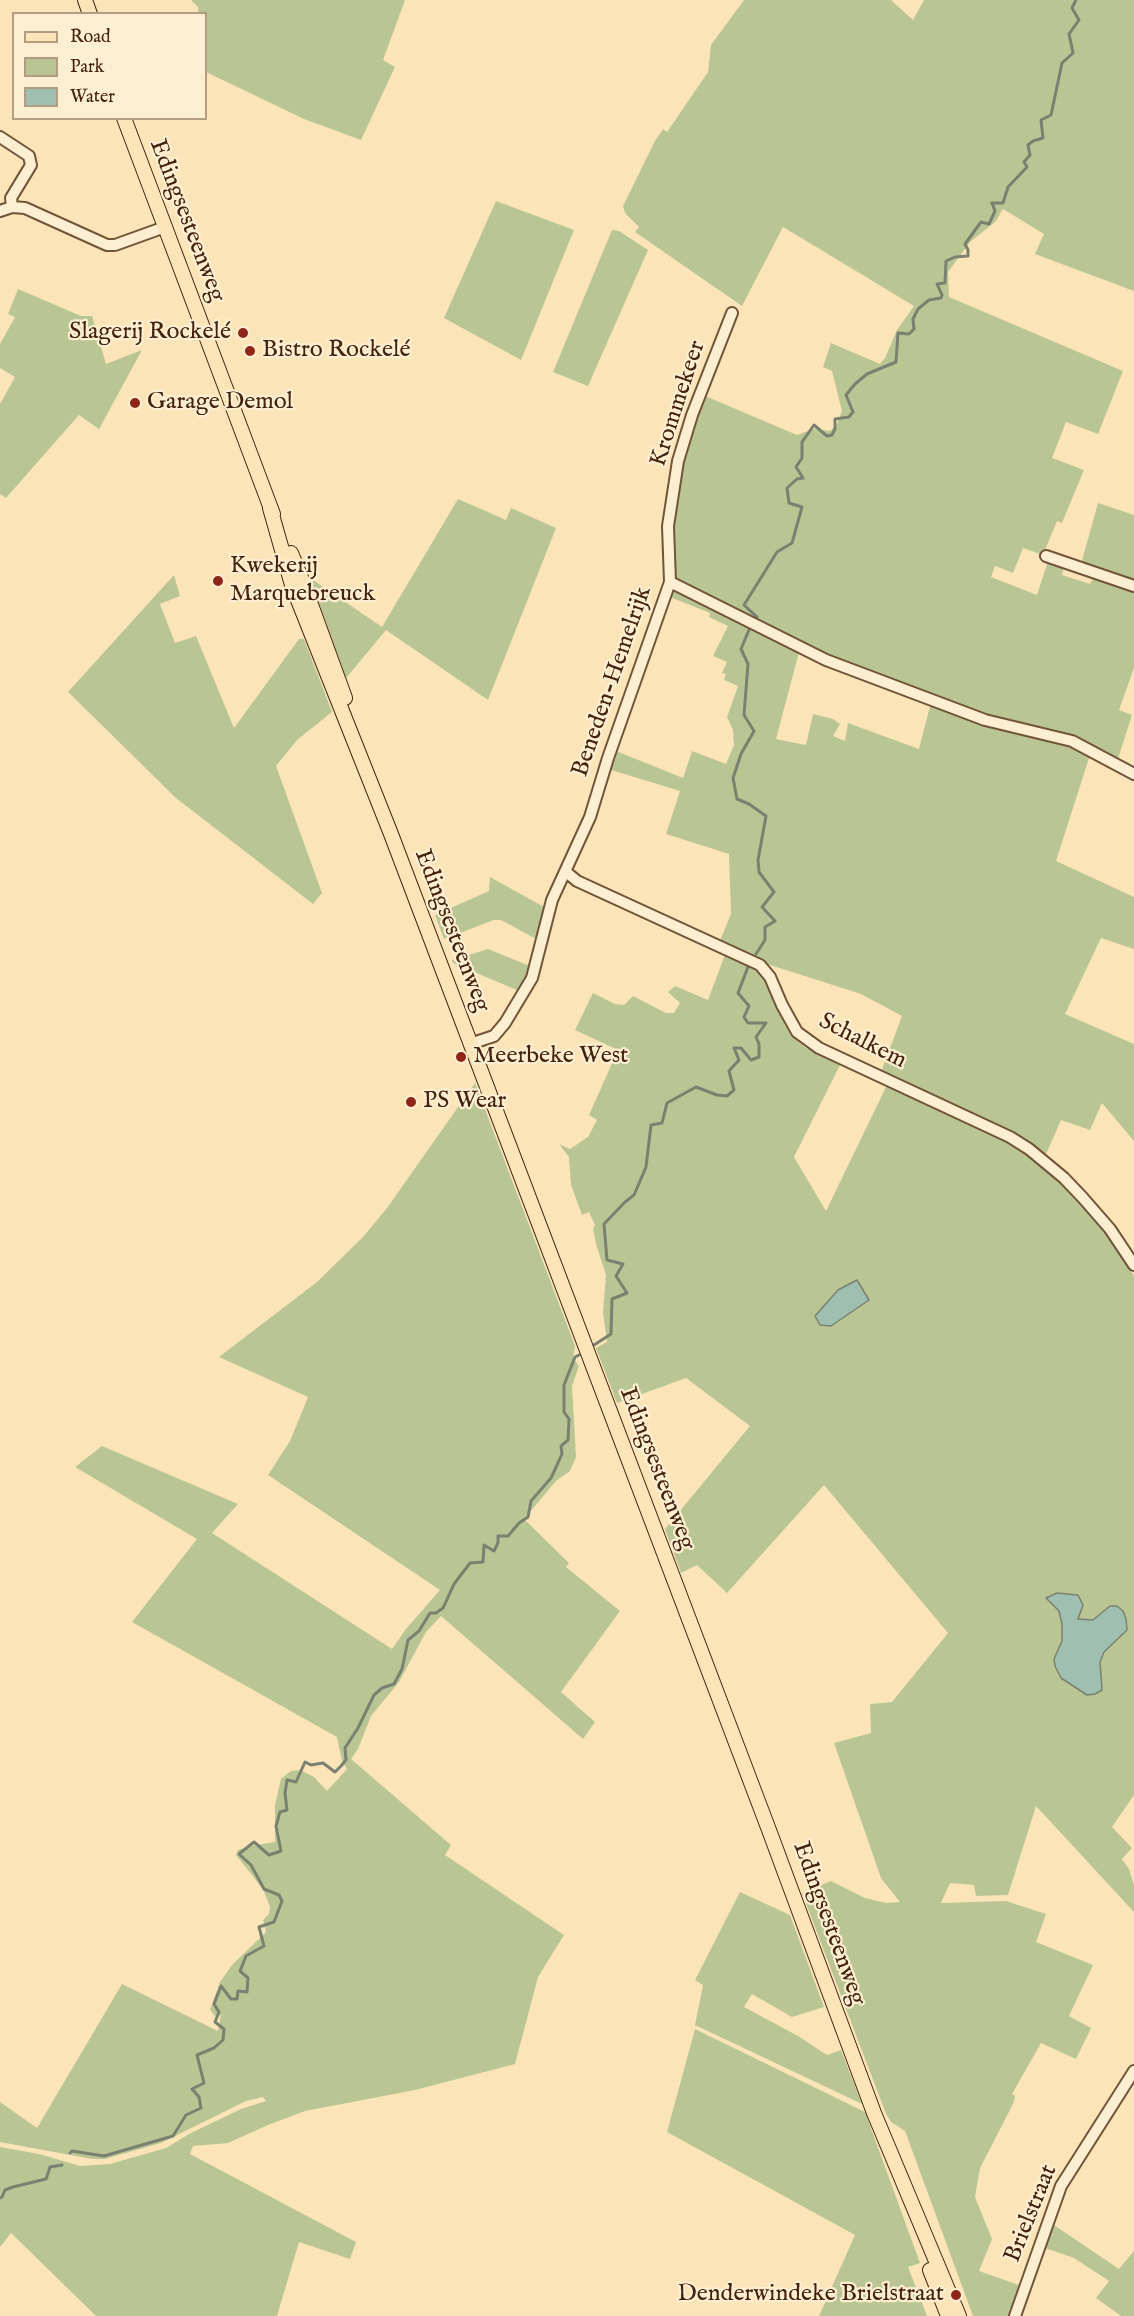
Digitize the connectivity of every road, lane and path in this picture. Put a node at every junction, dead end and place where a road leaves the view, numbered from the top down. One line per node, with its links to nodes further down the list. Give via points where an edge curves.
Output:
1 (125, 120): 5 (main road, Edingsesteenweg)
2 (0, 137): 3 (street, via 29,156 31,165 11,198)
3 (12, 207): 4 (street); 5 (street, via 25,208 107,245)
4 (0, 211)
5 (165, 227): 12 (main road, Edingsesteenweg, via 270,508 292,585)
6 (732, 312): 8 (street, Krommekeer, via 678,461 668,526)
7 (1046, 556): 9 (street)
8 (670, 582): 10 (street, Beneden-Hemelrijk, via 826,660 985,720 1071,741); 11 (street, Beneden-Hemelrijk, via 590,817)
9 (1134, 586)
10 (1134, 774)
11 (566, 872): 12 (street, Beneden-Hemelrijk, via 552,900 532,978 494,1036); 13 (street, Schalkem, via 577,881 760,965 797,1032 819,1048 1029,1149 1083,1198 1114,1234)
12 (470, 1044): 15 (main road, Edingsesteenweg)
13 (1134, 1266)
14 (1134, 2071): 18 (street, Brielstraat, via 1061,2186)
15 (905, 2189): 16 (main road, Edingsesteenweg); 17 (main road, Edingsesteenweg)
16 (948, 2316)
17 (959, 2316)
18 (1015, 2316)

